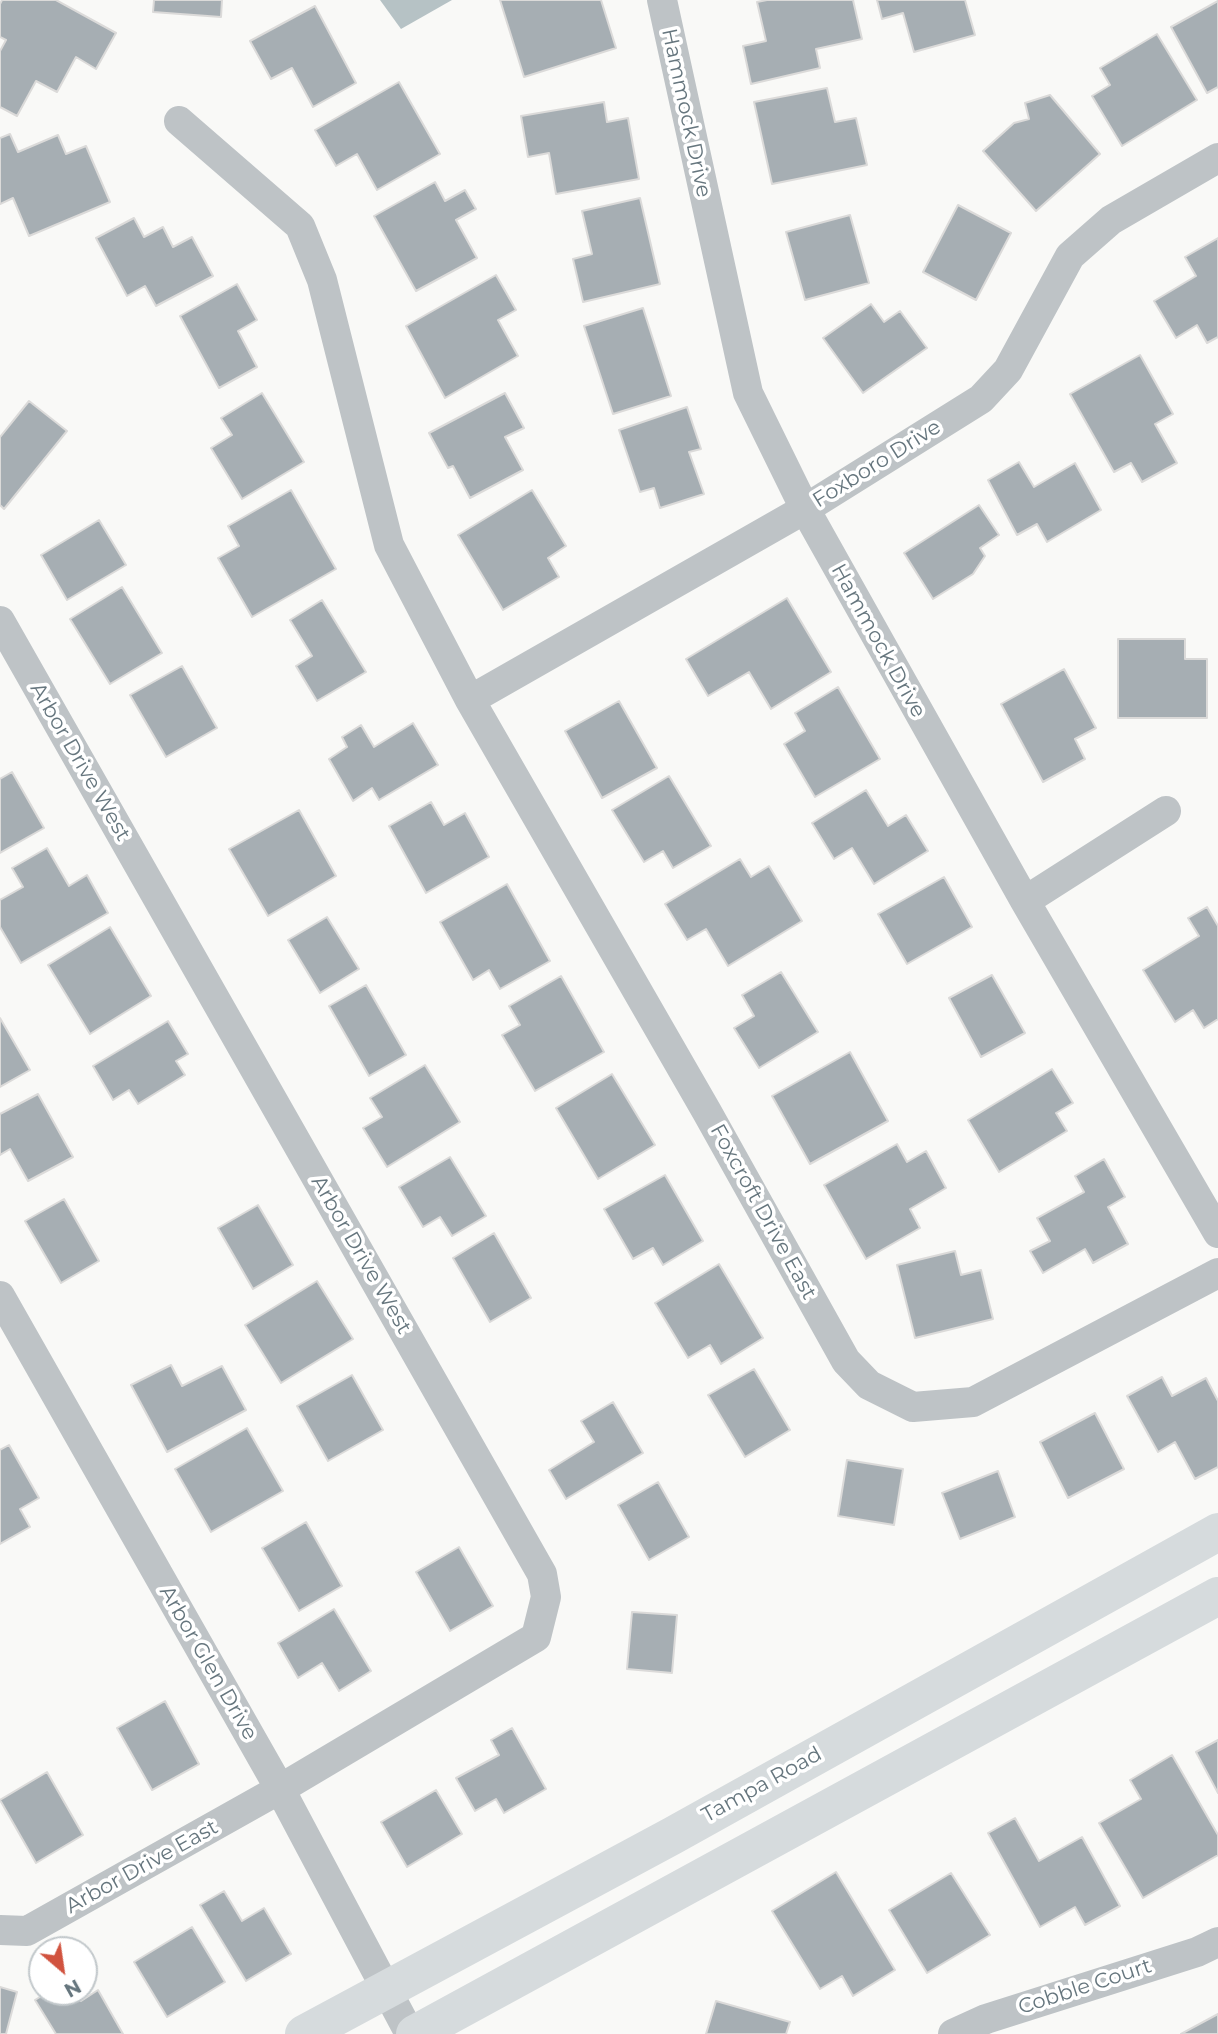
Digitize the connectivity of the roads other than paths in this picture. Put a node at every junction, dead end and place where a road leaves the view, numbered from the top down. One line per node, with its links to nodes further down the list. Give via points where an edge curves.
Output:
1 (662, 0): 4 (street, Hammock Drive, via 748,393)
2 (179, 121): 6 (street, Foxcroft Drive East, via 300,226 322,280 389,545)
3 (1218, 158): 4 (street, Foxboro Drive, via 1111,220 1070,256 1008,370 981,400)
4 (804, 509): 6 (street, Foxboro Drive); 8 (street, Hammock Drive)
5 (0, 621): 14 (street, Arbor Drive West, via 542,1574 546,1597 537,1637)
6 (470, 700): 10 (street, Foxcroft Drive East, via 846,1361 869,1385 912,1408 973,1402)
7 (1166, 811): 8 (street)
8 (1024, 901): 9 (street, Hammock Drive)
9 (1218, 1233)
10 (1218, 1273)
11 (0, 1296): 14 (street, Arbor Glen Drive)
12 (1218, 1532): 17 (main road, Tampa Road)
13 (1218, 1596): 19 (main road)
14 (280, 1789): 15 (street, Arbor Drive East, via 27,1931); 17 (street, Arbor Glen Drive)
15 (0, 1930)
16 (1218, 1942): 20 (street, Cobble Court)
17 (387, 1989): 18 (main road, Tampa Road); 19 (street, Arbor Glen Drive)
18 (304, 2034)
19 (412, 2034)
20 (953, 2034)

